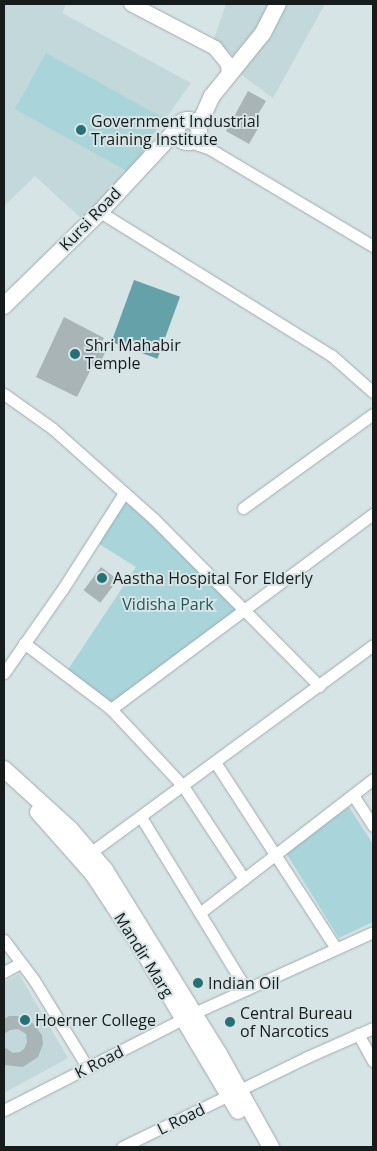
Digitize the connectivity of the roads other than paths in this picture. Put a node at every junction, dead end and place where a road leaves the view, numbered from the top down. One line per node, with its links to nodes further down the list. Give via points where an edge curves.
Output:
1 (131, 4): 3 (street, via 215,48 228,64)
2 (278, 4): 3 (main road, via 263,33)
3 (229, 76): 4 (main road)
4 (188, 132): 5 (main road, Kursi Road, via 156,149); 6 (street, via 210,149)
5 (100, 212): 7 (main road, Kursi Road); 8 (street, via 331,354)
6 (373, 246)
7 (4, 306)
8 (373, 392)
9 (4, 394): 11 (street, via 53,429)
10 (373, 414): 12 (street)
11 (124, 493): 14 (street); 15 (street)
12 (243, 508)
13 (373, 514): 14 (street)
14 (245, 609): 18 (street); 19 (street)
15 (24, 643): 17 (street); 19 (street)
16 (373, 645): 18 (street)
17 (4, 673)
18 (319, 686): 20 (street)
19 (111, 709): 24 (street)
20 (215, 762): 24 (street); 28 (street)
21 (4, 769): 29 (main road, via 70,829)
22 (373, 780): 25 (street)
23 (4, 782): 29 (main road)
24 (183, 786): 26 (street); 30 (street)
25 (353, 795): 27 (street); 28 (street)
26 (141, 817): 29 (street); 31 (street)
27 (373, 826)
28 (276, 854): 30 (street); 34 (street)
29 (86, 857): 38 (main road, via 105,870)
30 (244, 880): 31 (street)
31 (200, 912): 37 (street)
32 (373, 932): 34 (street, K Road)
33 (4, 940): 35 (street)
34 (336, 948): 37 (street, K Road)
35 (20, 963): 36 (street); 42 (street, via 34,980)
36 (4, 972)
37 (246, 989): 38 (street, K Road)
38 (189, 1016): 42 (street, K Road); 43 (main road)
39 (373, 1028): 40 (street, L Road)
40 (358, 1034): 41 (street); 43 (street, L Road)
41 (373, 1061)
42 (88, 1068): 44 (street, K Road)
43 (234, 1093): 45 (street, L Road); 47 (main road); 48 (main road)
44 (4, 1110)
45 (139, 1144): 46 (street, L Road)
46 (122, 1147)
47 (260, 1147)
48 (271, 1147)

